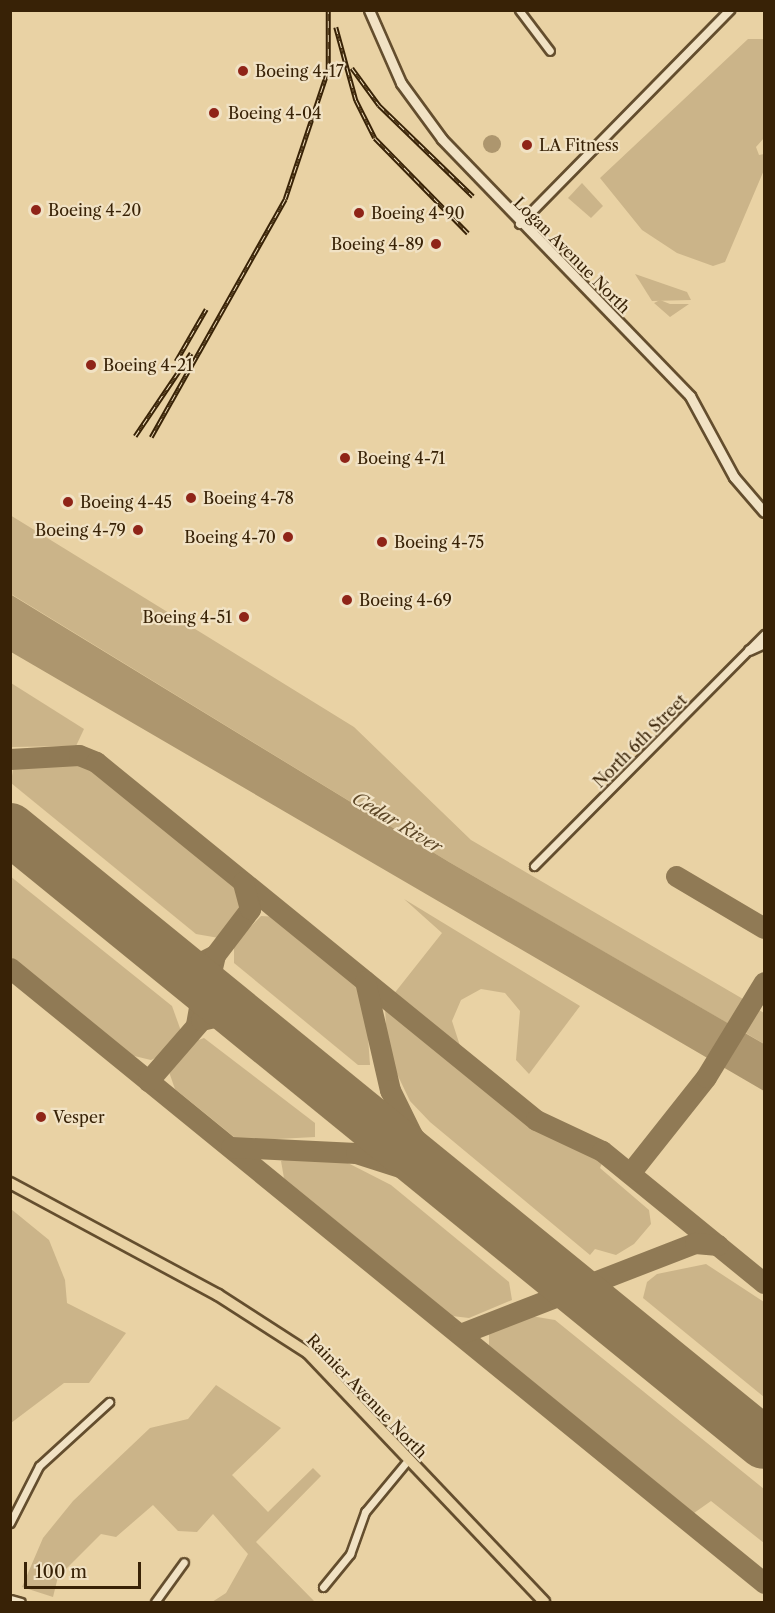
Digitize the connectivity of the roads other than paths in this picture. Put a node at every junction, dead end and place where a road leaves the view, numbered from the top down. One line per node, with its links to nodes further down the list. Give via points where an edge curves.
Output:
1 (369, 10): 5 (main road, Logan Avenue North, via 407,91 442,140)
2 (519, 10): 4 (street)
3 (730, 10): 5 (street)
4 (550, 51)
5 (520, 224): 6 (main road, Logan Avenue North, via 690,396 734,477)
6 (765, 513)
7 (765, 634): 9 (street, North 6th Street)
8 (765, 643): 9 (main road)
9 (749, 650): 10 (street, North 6th Street)
10 (534, 866)
11 (10, 1183): 13 (main road, Rainier Avenue North, via 281,1333 321,1365)
12 (109, 1402): 14 (street, via 39,1466)
13 (408, 1460): 16 (street, via 365,1512 350,1554); 20 (main road, Rainier Avenue North)
14 (10, 1523)
15 (184, 1562): 19 (street)
16 (323, 1587)
17 (10, 1599): 18 (street)
18 (21, 1602)
19 (155, 1602)
20 (544, 1602)

